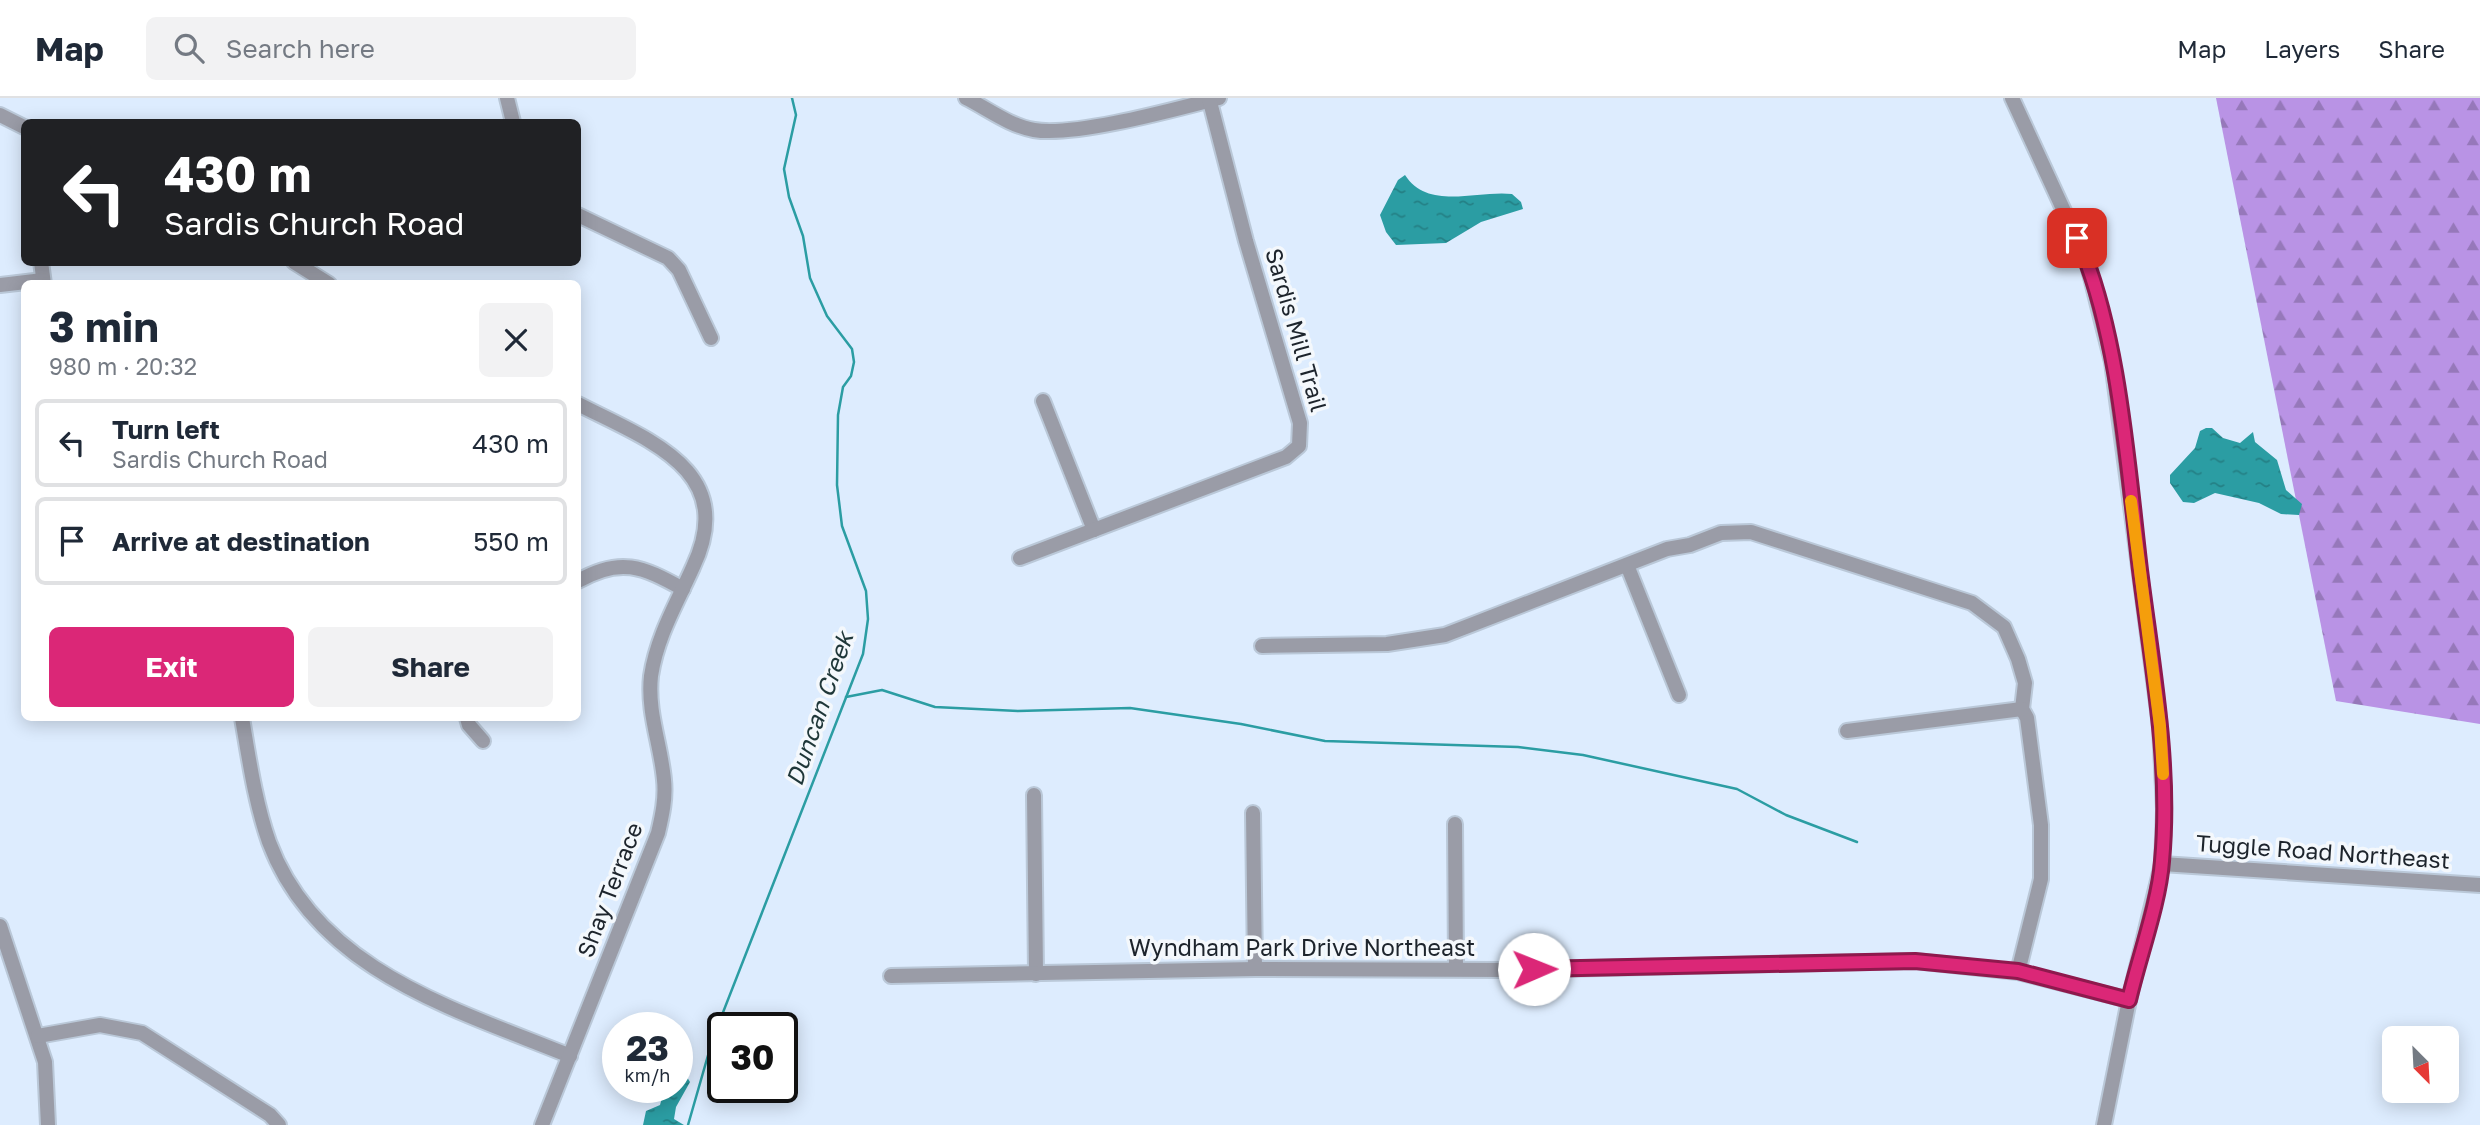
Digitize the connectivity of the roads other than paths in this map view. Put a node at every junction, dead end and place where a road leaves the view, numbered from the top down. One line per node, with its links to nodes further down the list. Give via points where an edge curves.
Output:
1 (507, 98): 6 (street)
2 (967, 98): 4 (street, via 1032,130 1060,133)
3 (2012, 98): 31 (street, via 2087,261 2112,359 2160,726)
4 (1213, 99): 16 (street, Sardis Mill Trail, via 1246,241 1300,423 1299,446 1286,457)
5 (0, 115): 7 (street)
6 (512, 119)
7 (21, 126)
8 (581, 216): 13 (street, via 668,258 679,270)
9 (300, 266): 10 (street)
10 (323, 280)
11 (21, 284): 12 (street)
12 (0, 285)
13 (711, 338)
14 (1043, 401): 16 (street)
15 (581, 406): 20 (street, Shay Terrace, via 664,450 696,481 707,522 704,542)
16 (1094, 530): 17 (street, Sardis Mill Trail)
17 (1020, 558)
18 (1627, 565): 21 (street, via 1445,635 1387,644); 22 (street); 23 (street, via 1721,533 1751,532 1972,603 2004,627 2025,682)
19 (581, 580): 20 (street, via 614,565 654,572)
20 (683, 589): 41 (street, Shay Terrace, via 661,633 649,699 664,781 658,833)
21 (1262, 646)
22 (1679, 695)
23 (2022, 709): 26 (street); 36 (street, via 2041,825 2041,879)
24 (243, 721): 41 (street, via 258,808 270,845 322,926 379,974)
25 (468, 721): 27 (street)
26 (1847, 731)
27 (483, 741)
28 (1034, 795): 37 (street)
29 (1253, 813): 34 (street)
30 (1455, 824): 35 (street)
31 (2162, 863): 32 (street, Tuggle Road Northeast); 39 (street)
32 (2480, 884)
33 (0, 926): 40 (street)
34 (1255, 969): 35 (street, Wyndham Park Drive Northeast); 37 (street, Wyndham Park Drive Northeast)
35 (1456, 969): 36 (street, Wyndham Park Drive Northeast, via 1915,961)
36 (2018, 971): 39 (street, Wyndham Park Drive Northeast)
37 (1036, 974): 38 (street, Wyndham Park Drive Northeast)
38 (891, 976)
39 (2129, 1000): 45 (street)
40 (38, 1036): 42 (street, via 45,1062); 43 (street, via 100,1025 142,1033)
41 (570, 1056): 44 (street, Shay Terrace)
42 (48, 1125)
43 (279, 1125)
44 (542, 1125)
45 (2104, 1125)

